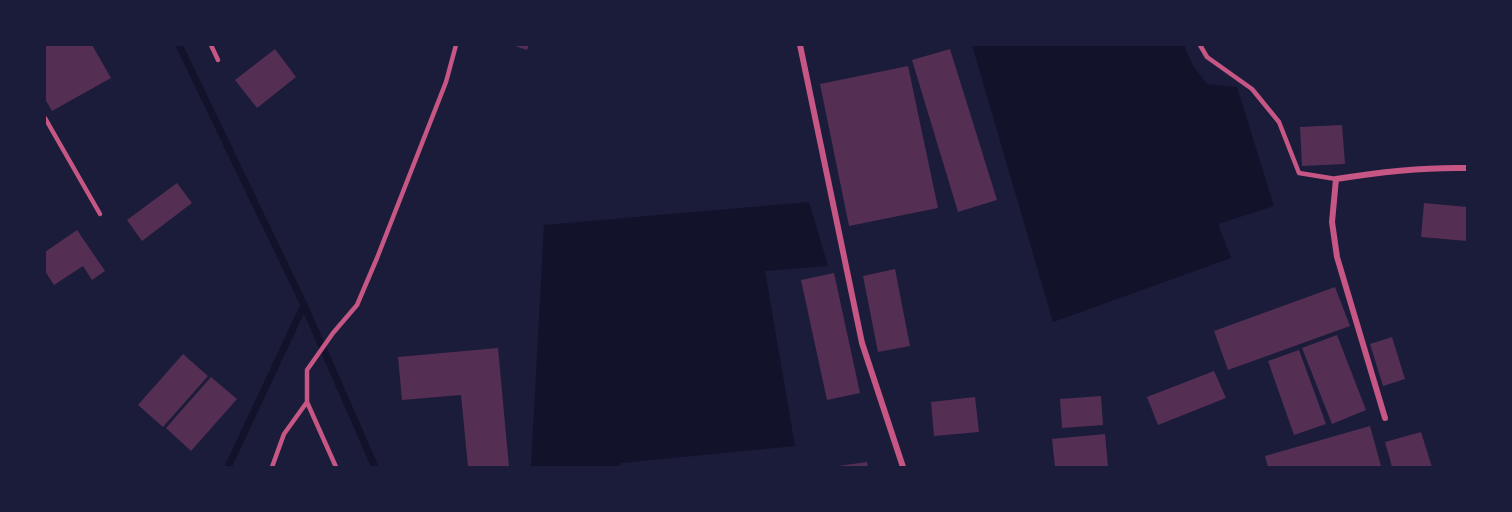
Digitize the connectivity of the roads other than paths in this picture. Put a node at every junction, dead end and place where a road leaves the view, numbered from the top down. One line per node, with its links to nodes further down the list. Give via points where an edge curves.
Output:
1 (211, 45): 5 (lane)
2 (456, 45): 10 (lane, via 446,82 357,305 307,370)
3 (800, 45): 14 (street, via 862,343)
4 (1200, 45): 8 (lane, via 1207,57 1252,89 1279,122 1299,173)
5 (218, 60)
6 (45, 118): 9 (lane)
7 (1467, 168): 8 (street)
8 (1336, 179): 11 (street, via 1332,222 1337,257)
9 (100, 214)
10 (307, 402): 12 (lane, via 284,434); 13 (lane)
11 (1385, 418)
12 (272, 467)
13 (336, 467)
14 (903, 467)

